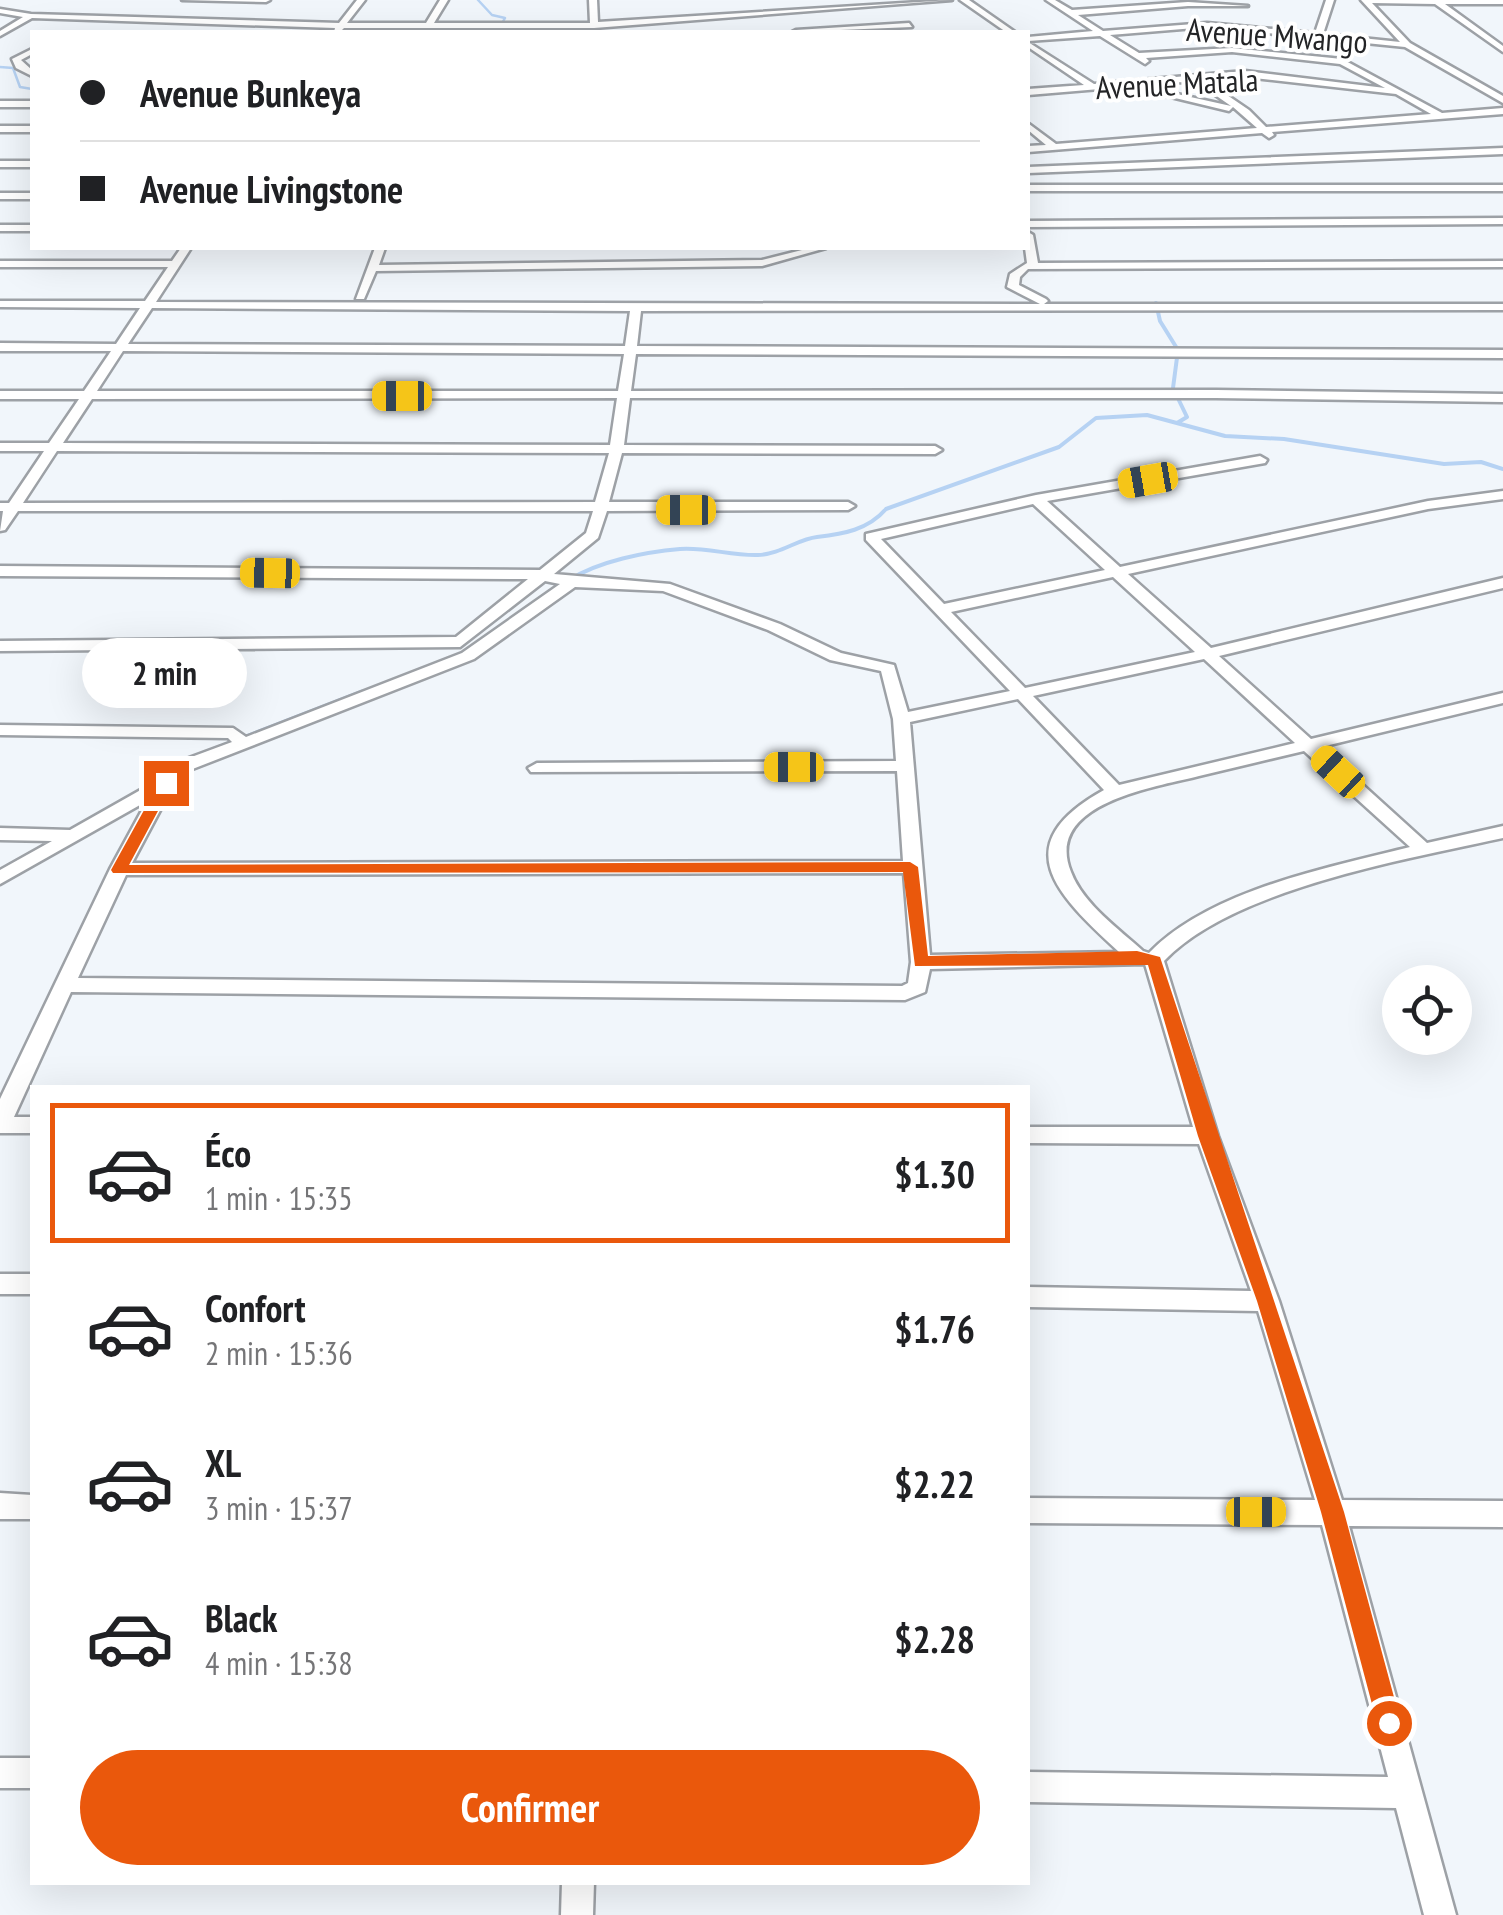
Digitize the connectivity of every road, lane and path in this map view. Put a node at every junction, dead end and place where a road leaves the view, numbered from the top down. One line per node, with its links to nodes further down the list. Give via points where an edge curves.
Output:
1 (186, 0): 11 (street)
2 (266, 0): 11 (street)
3 (361, 0): 26 (street)
4 (444, 0): 24 (street)
5 (593, 0): 29 (street)
6 (948, 0): 12 (street)
7 (964, 0): 32 (street)
8 (1050, 0): 19 (street)
9 (1330, 0): 35 (street)
10 (1366, 0): 13 (street); 39 (street)
11 (231, 2): 22 (street)
12 (881, 2): 21 (street); 23 (street)
13 (1437, 2): 14 (street); 40 (street)
14 (1503, 2)
15 (1246, 3): 19 (street); 25 (street)
16 (16, 4): 18 (street)
17 (681, 8): 21 (street)
18 (0, 10): 20 (street)
19 (1069, 13): 33 (street)
20 (31, 16): 22 (street); 34 (street)
21 (690, 18): 29 (street)
22 (198, 23): 26 (street)
23 (909, 25): 30 (street); 31 (street)
24 (428, 26): 26 (street); 27 (street)
25 (1226, 26): 33 (street, Avenue Mwango); 35 (street, Avenue Mwango)
26 (338, 29)
27 (457, 29): 28 (street)
28 (582, 29): 29 (street)
29 (596, 29)
30 (828, 30)
31 (916, 30)
32 (1008, 30)
33 (1101, 34): 37 (street, Avenue Mwango); 42 (street)
34 (0, 35): 36 (street)
35 (1319, 35): 39 (street, Avenue Mwango)
36 (16, 38)
37 (1030, 42)
38 (1030, 43): 47 (street)
39 (1407, 45): 50 (street)
40 (1503, 50)
41 (30, 53): 43 (street, via 16,59)
42 (1136, 56): 45 (street); 49 (street, Avenue Mwango, via 1232,50 1342,62)
43 (30, 71)
44 (1196, 78): 45 (street, Avenue Matala); 49 (street, Avenue Matala, via 1246,74); 54 (street)
45 (1175, 80): 46 (street, Avenue Matala)
46 (1111, 86): 47 (street, Avenue Matala); 54 (street)
47 (1092, 87): 48 (street, Avenue Matala)
48 (1030, 92)
49 (1398, 92): 55 (street, Avenue Matala)
50 (1503, 100)
51 (0, 104): 52 (street)
52 (30, 104)
53 (1503, 111): 55 (street)
54 (1246, 112): 59 (street)
55 (1440, 115): 59 (street)
56 (0, 129): 57 (street)
57 (30, 129)
58 (1030, 129): 61 (street)
59 (1262, 132): 60 (street); 61 (street)
60 (1278, 140)
61 (1050, 148): 63 (street)
62 (1294, 148): 65 (street)
63 (1030, 149)
64 (1503, 151): 65 (street)
65 (1311, 158): 68 (street); 69 (street)
66 (0, 164): 67 (street)
67 (30, 164)
68 (1030, 170)
69 (1339, 185): 70 (street); 71 (street)
70 (1030, 188)
71 (1503, 188)
72 (0, 196): 73 (street)
73 (30, 196)
74 (1503, 221): 75 (street)
75 (1030, 224)
76 (0, 228): 77 (street)
77 (30, 228)
78 (1030, 246): 82 (street)
79 (184, 250): 84 (street)
80 (379, 250): 86 (street)
81 (813, 250): 86 (street, via 762,262)
82 (1033, 260): 85 (street); 90 (street, via 1018,271 1013,287)
83 (0, 264): 84 (street)
84 (174, 264): 89 (street)
85 (1503, 264)
86 (373, 268): 87 (street)
87 (360, 297)
88 (0, 304): 89 (street)
89 (146, 304): 92 (street); 94 (street)
90 (1060, 306): 91 (street); 92 (street)
91 (1503, 307)
92 (636, 308): 95 (street)
93 (0, 347): 94 (street)
94 (117, 348): 95 (street); 98 (street)
95 (630, 350): 96 (street); 99 (street)
96 (1503, 354)
97 (0, 395): 98 (street)
98 (89, 396): 99 (street); 102 (street)
99 (622, 397): 100 (street); 104 (street)
100 (1503, 398)
101 (0, 448): 102 (street)
102 (54, 448): 104 (street); 109 (street)
103 (935, 450): 104 (street)
104 (616, 451): 110 (street)
105 (1260, 460): 107 (street)
106 (1503, 495): 112 (street)
107 (1036, 499): 112 (street); 117 (street, via 871,537)
108 (848, 506): 110 (street)
109 (7, 507): 110 (street); 111 (street)
110 (598, 510): 114 (street, via 586,542)
111 (0, 527)
112 (1116, 570): 117 (street); 119 (street)
113 (0, 571): 114 (street)
114 (540, 576): 115 (street); 118 (street, via 476,632 449,645)
115 (565, 580): 122 (street, via 665,587 836,658 888,668); 124 (street, via 468,656)
116 (1503, 583): 119 (street)
117 (942, 609): 120 (street)
118 (0, 646)
119 (1207, 654): 120 (street); 125 (street)
120 (1023, 694): 122 (street); 129 (street)
121 (1503, 698): 125 (street)
122 (901, 718): 126 (street)
123 (0, 730): 124 (street)
124 (237, 737): 128 (street)
125 (1310, 746): 129 (street); 133 (street)
126 (905, 766): 127 (street); 134 (street)
127 (538, 768)
128 (166, 783): 132 (street); 135 (street)
129 (1115, 791): 137 (street, via 1064,822 1058,860 1085,910)
130 (1503, 832): 133 (street)
131 (0, 834): 132 (street)
132 (70, 836): 136 (street)
133 (1423, 850): 137 (street, via 1222,912)
134 (910, 867): 135 (street); 138 (street)
135 (118, 870): 139 (street)
136 (0, 878)
137 (1146, 959): 138 (street); 143 (street)
138 (921, 962): 139 (street, via 918,987 905,992)
139 (68, 985): 140 (street)
140 (0, 1124): 141 (street)
141 (30, 1126)
142 (1030, 1134): 143 (street)
143 (1207, 1136): 147 (street)
144 (0, 1284): 145 (street)
145 (30, 1284)
146 (1030, 1298): 147 (street)
147 (1266, 1301): 151 (street)
148 (0, 1506): 149 (street)
149 (30, 1506)
150 (1030, 1511): 151 (street)
151 (1332, 1512): 152 (street); 156 (street)
152 (1503, 1514)
153 (0, 1772): 154 (street)
154 (30, 1773)
155 (1030, 1787): 156 (street)
156 (1408, 1793): 159 (street)
157 (578, 1885): 158 (street)
158 (577, 1915)
159 (1440, 1915)

